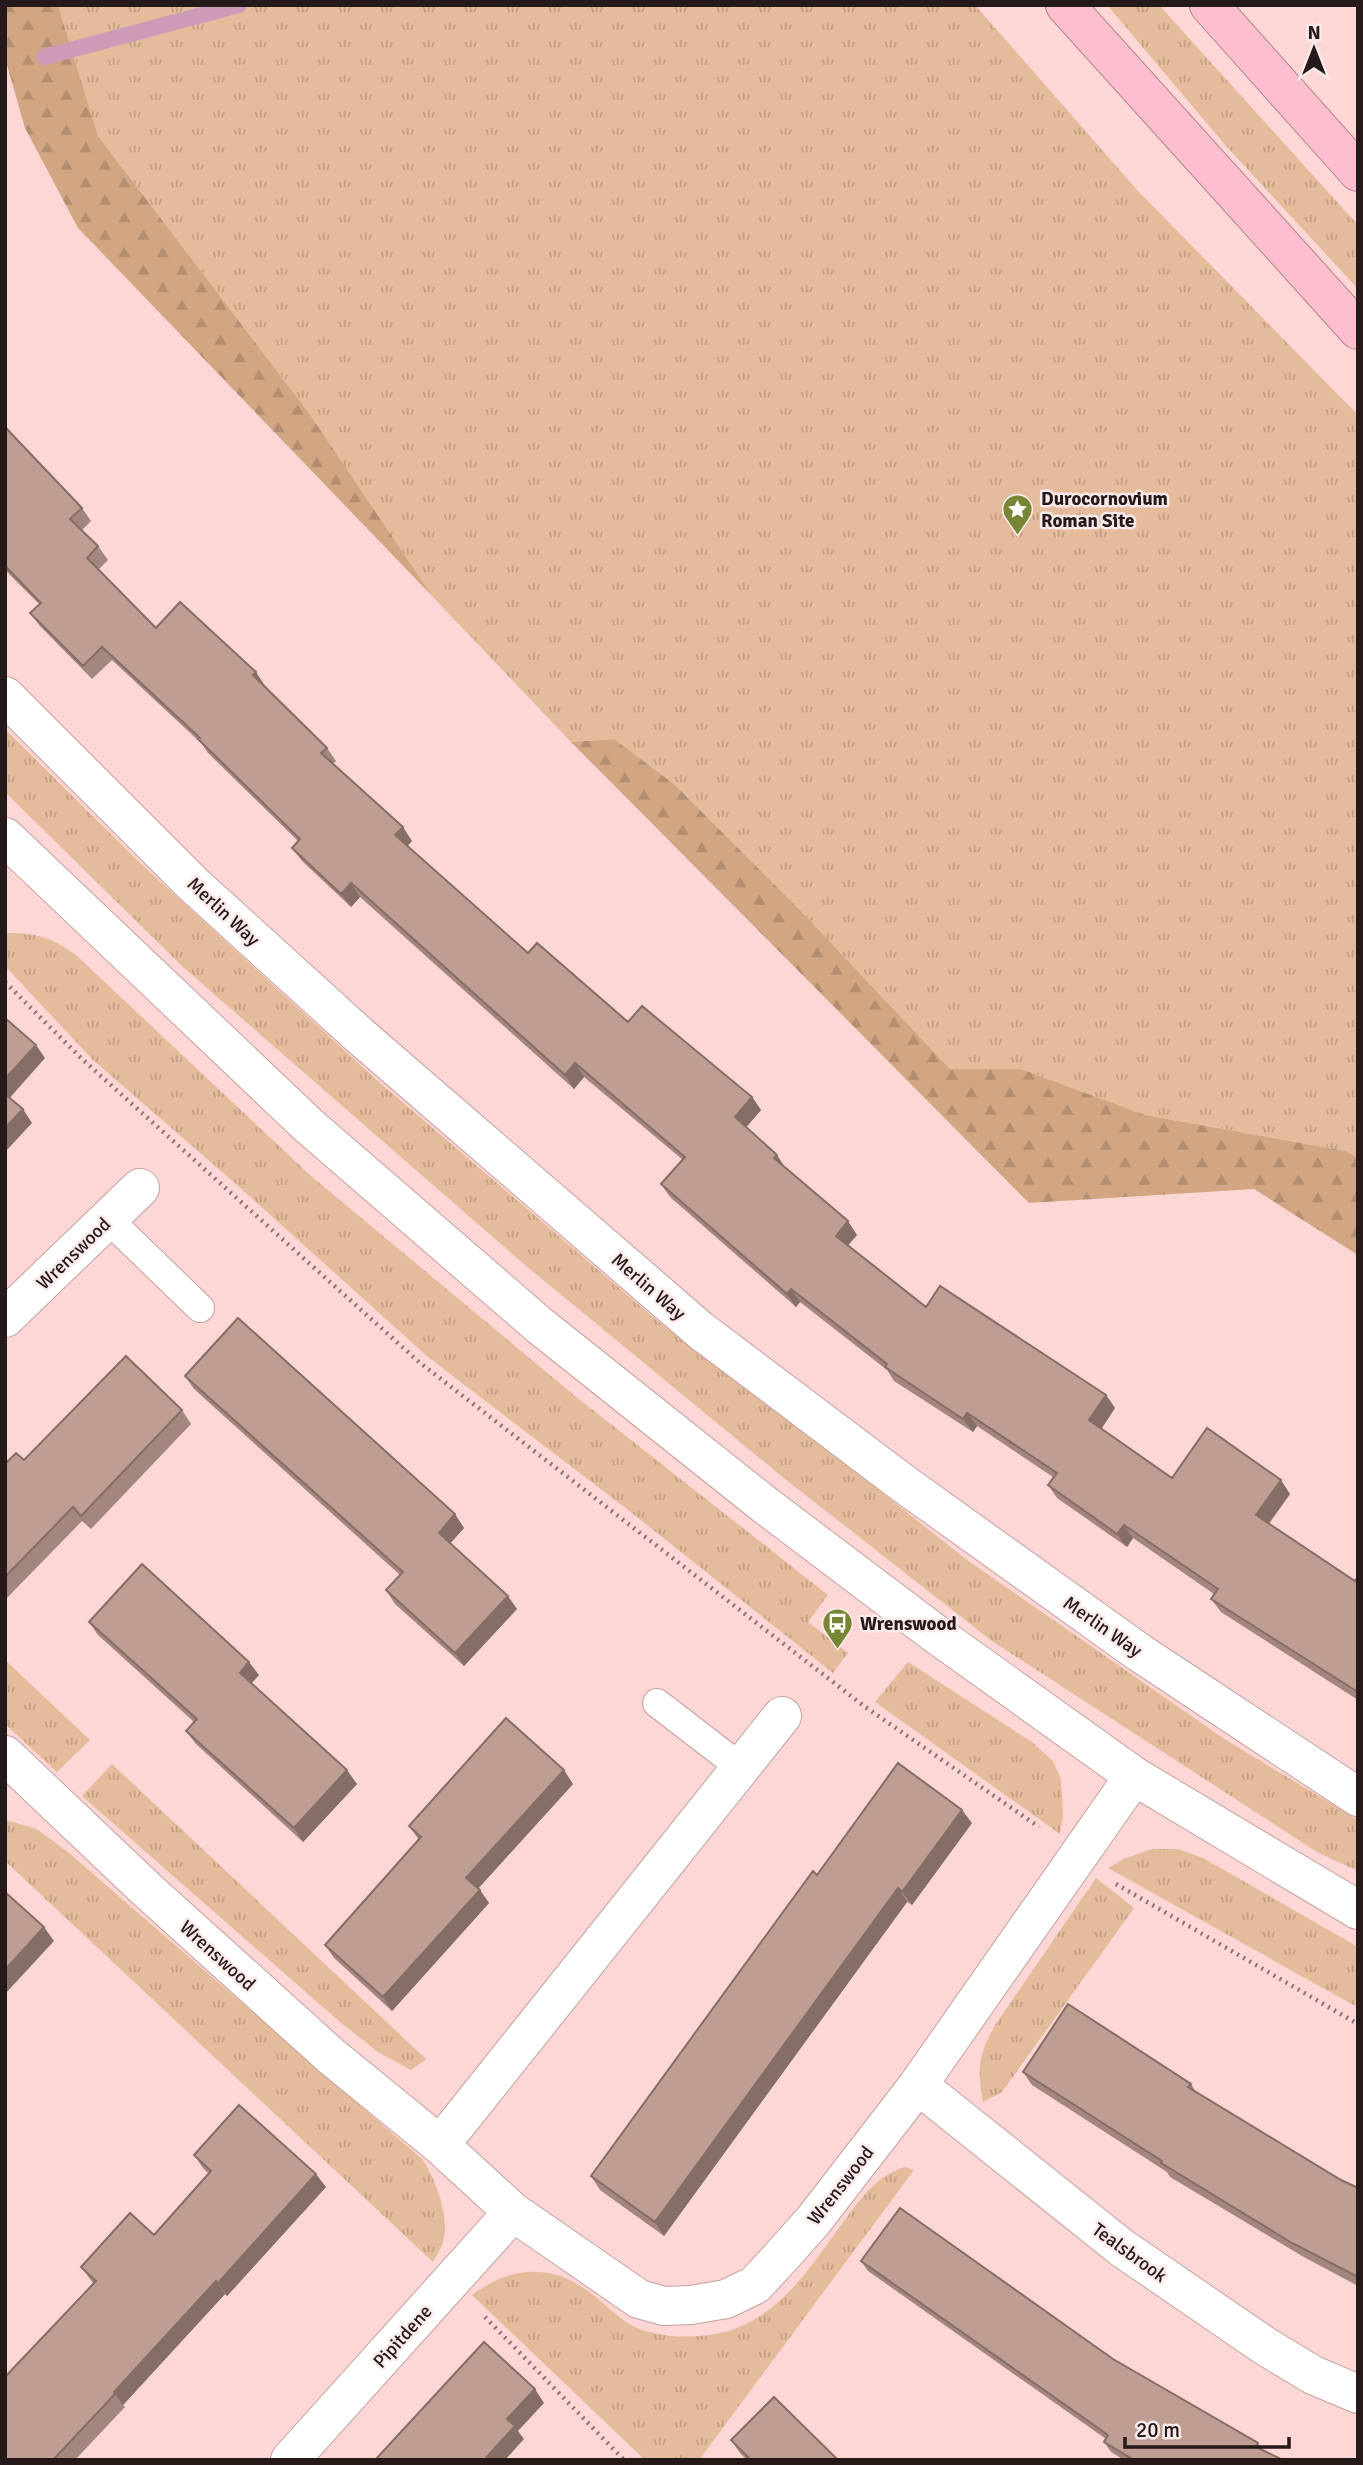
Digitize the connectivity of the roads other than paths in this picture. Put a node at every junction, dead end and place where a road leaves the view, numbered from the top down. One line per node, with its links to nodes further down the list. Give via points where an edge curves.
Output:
1 (1065, 5): 4 (highway)
2 (1209, 5): 3 (highway)
3 (1358, 172)
4 (1358, 331)
5 (5, 696): 16 (street, Merlin Way, via 193,884 359,1035 700,1330 904,1485 1140,1653)
6 (12, 855): 15 (street, via 309,1125 539,1325 915,1619)
7 (140, 1188): 8 (street, Wrenswood)
8 (108, 1219): 9 (lane); 10 (street, Wrenswood)
9 (200, 1308)
10 (5, 1318)
11 (657, 1703): 14 (lane)
12 (782, 1716): 14 (street)
13 (5, 1755): 19 (street, Wrenswood, via 331,2056)
14 (740, 1767): 19 (street)
15 (1134, 1776): 17 (street); 18 (street, Wrenswood)
16 (1358, 1797)
17 (1358, 1910)
18 (918, 2085): 20 (street, Wrenswood, via 780,2259 755,2285 726,2299 664,2306 639,2299); 21 (street, Tealsbrook, via 1122,2248 1274,2352)
19 (439, 2145): 20 (street, Wrenswood)
20 (513, 2212): 22 (street, Pipitdene)
21 (1358, 2394)
22 (290, 2460)

